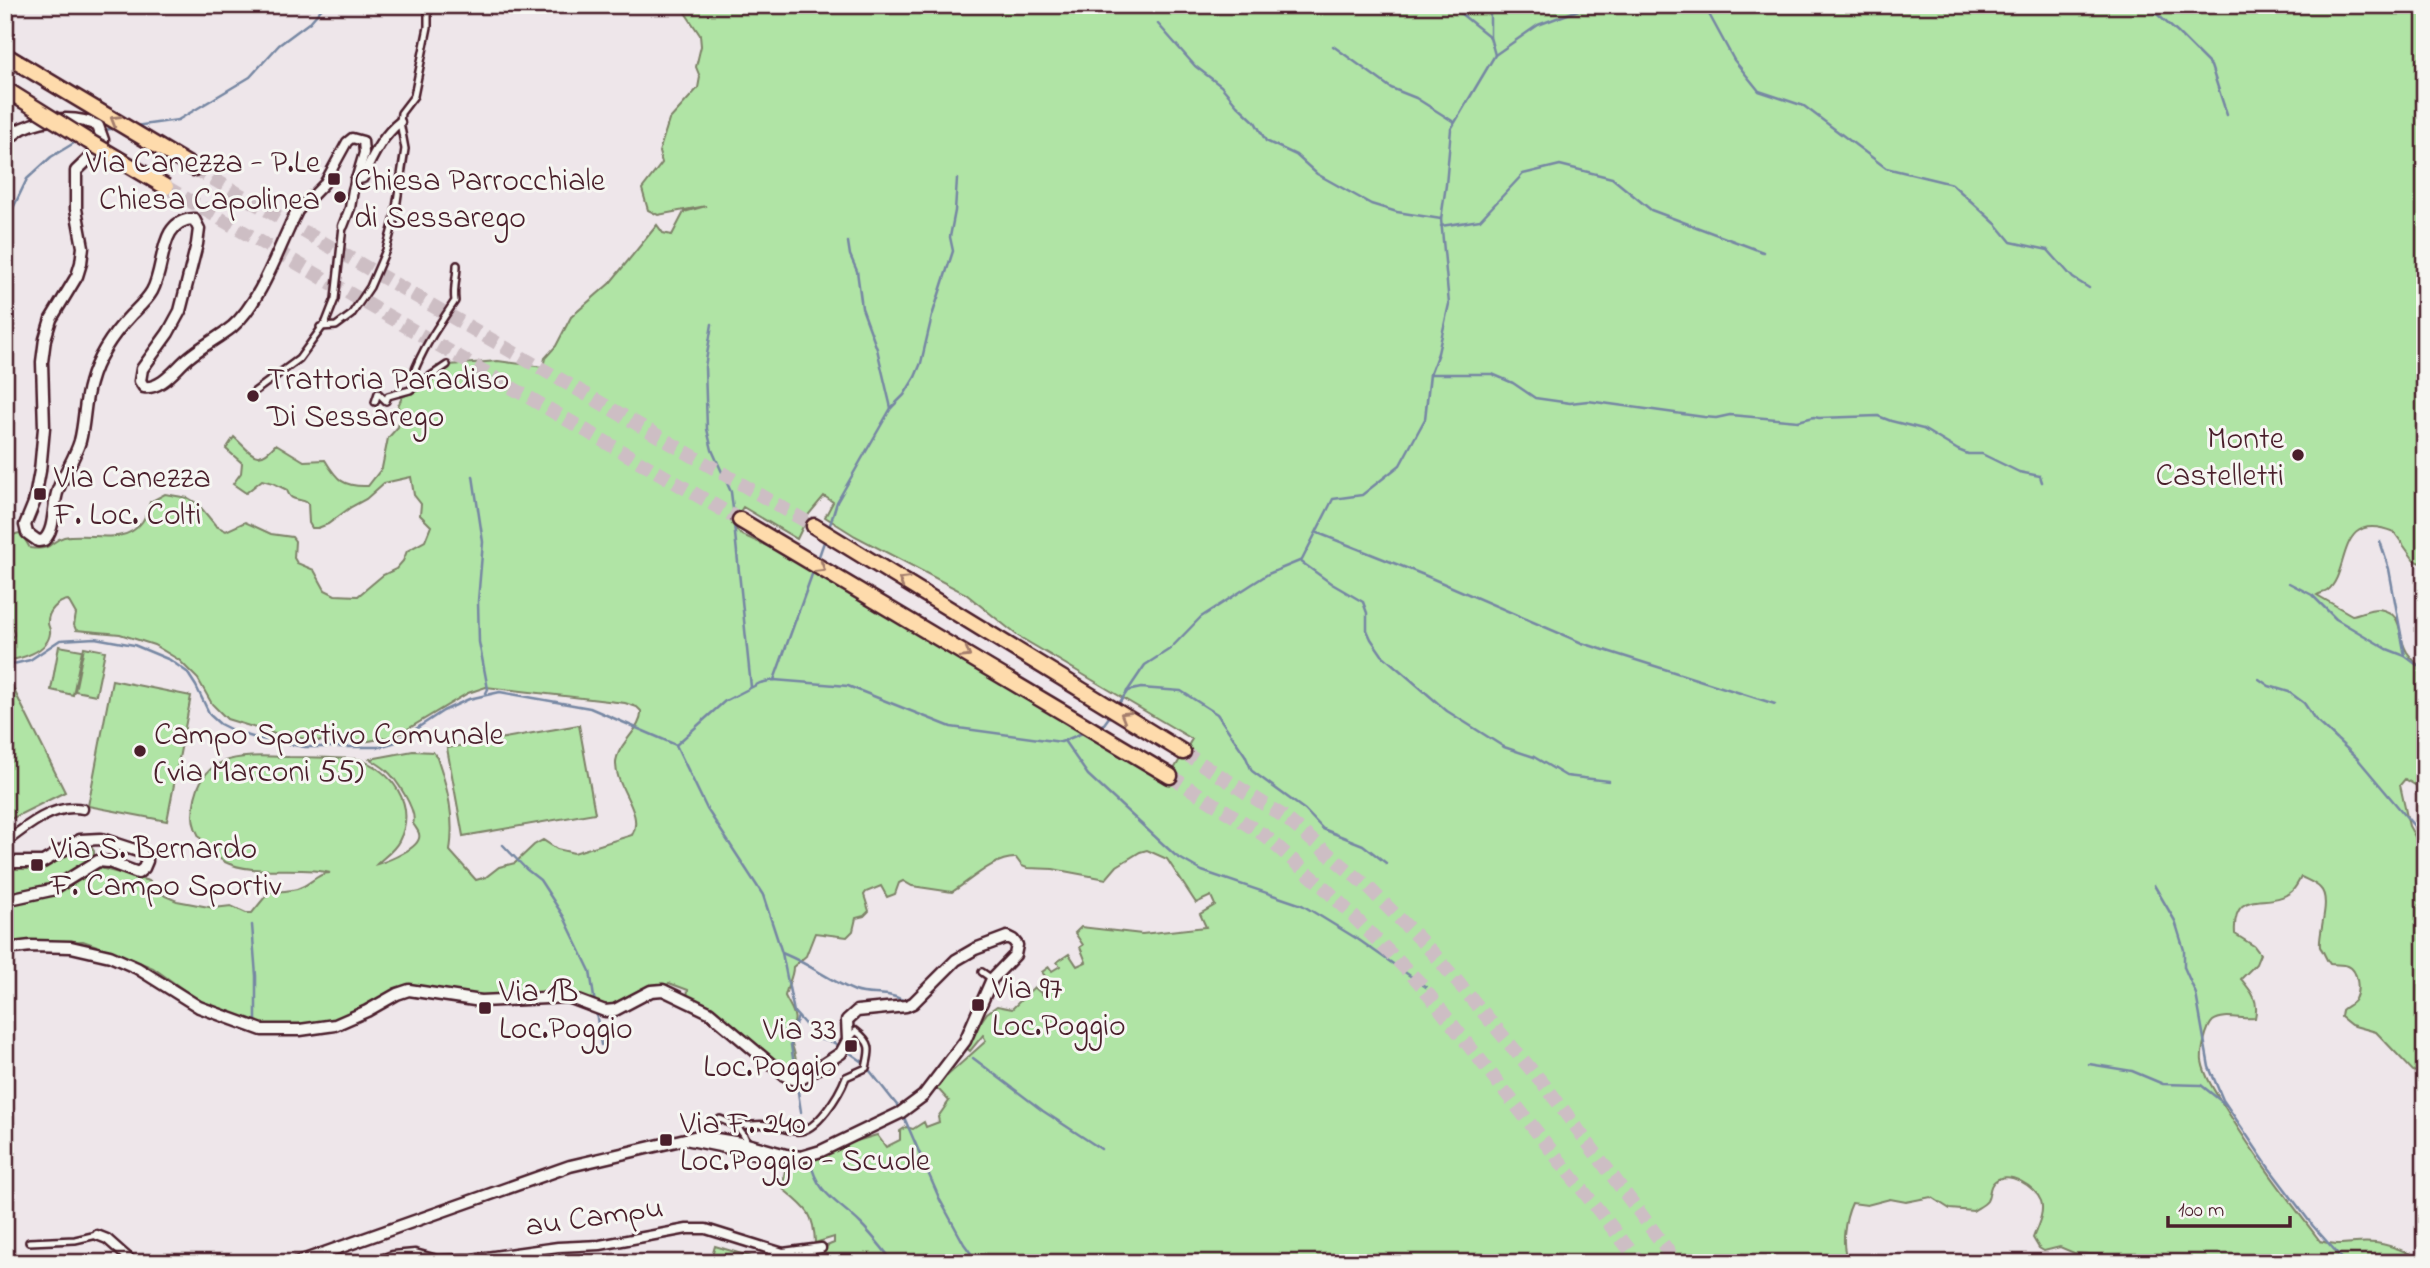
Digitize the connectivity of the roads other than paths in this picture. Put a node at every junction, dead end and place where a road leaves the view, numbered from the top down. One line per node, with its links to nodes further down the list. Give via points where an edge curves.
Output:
1 (428, 5): 4 (street, via 414,96)
2 (8, 57): 6 (highway, one-way to 2)
3 (5, 89): 8 (highway, bridge)
4 (400, 122): 7 (street, via 373,155 363,178); 12 (street, via 405,149 394,221 379,268 351,315 335,326)
5 (5, 141): 9 (street, via 22,128 74,119 98,126 103,140 76,171 81,263 45,339 40,471 25,525 38,541 44,541 50,532 55,498 79,443 97,361 152,291 172,227 181,219 194,219 199,229 197,244 180,311 142,369 144,387 161,382 246,313)
6 (194, 168)
7 (355, 180): 9 (street, via 365,146 354,137 318,191); 10 (street)
8 (166, 187)
9 (296, 213)
10 (343, 226): 12 (street, via 335,299)
11 (457, 265): 14 (street, via 455,301 418,359 413,375)
12 (320, 327): 15 (street, via 299,359)
13 (447, 365): 14 (street)
14 (418, 384): 16 (street, via 386,401 378,393)
15 (254, 392)
16 (375, 402)
17 (740, 520): 20 (highway, one-way to 20)
18 (814, 526): 19 (highway, one-way to 18)
19 (1183, 752)
20 (1170, 776)
21 (83, 809): 22 (street, via 55,812 27,825)
22 (5, 843)
23 (26, 855): 24 (street)
24 (10, 862): 25 (street, via 43,862 80,840 101,839 141,852 146,861 138,873 98,861 51,890)
25 (5, 900)
26 (5, 949): 29 (street, via 71,947 110,956 199,1007 262,1030 335,1025 409,990 481,1001 568,997 595,1009 615,1010 646,993 663,990 709,1012 777,1069 796,1079)
27 (982, 972): 28 (street)
28 (992, 979): 29 (street, via 1017,952 1010,938 956,960 913,1003 857,1011 847,1020); 34 (street, via 965,1041 913,1105 821,1151 801,1157)
29 (846, 1046): 31 (street, via 854,1031 866,1040 871,1052 866,1068 846,1077 841,1092 809,1128 799,1132 767,1123)
30 (720, 1119): 31 (street)
31 (737, 1126): 33 (street)
32 (685, 1140): 33 (street, via 705,1136); 34 (street, via 779,1159); 40 (street, via 570,1167)
33 (747, 1144): 34 (street)
34 (786, 1155)
35 (97, 1235): 36 (street); 39 (street)
36 (29, 1242)
37 (821, 1248): 38 (street, au Campu, via 783,1253 706,1229 687,1228 600,1245)
38 (472, 1259): 41 (street, au Campu, via 437,1261 415,1254); 42 (street)
39 (134, 1263)
40 (296, 1263)
41 (373, 1263)
42 (460, 1263)

